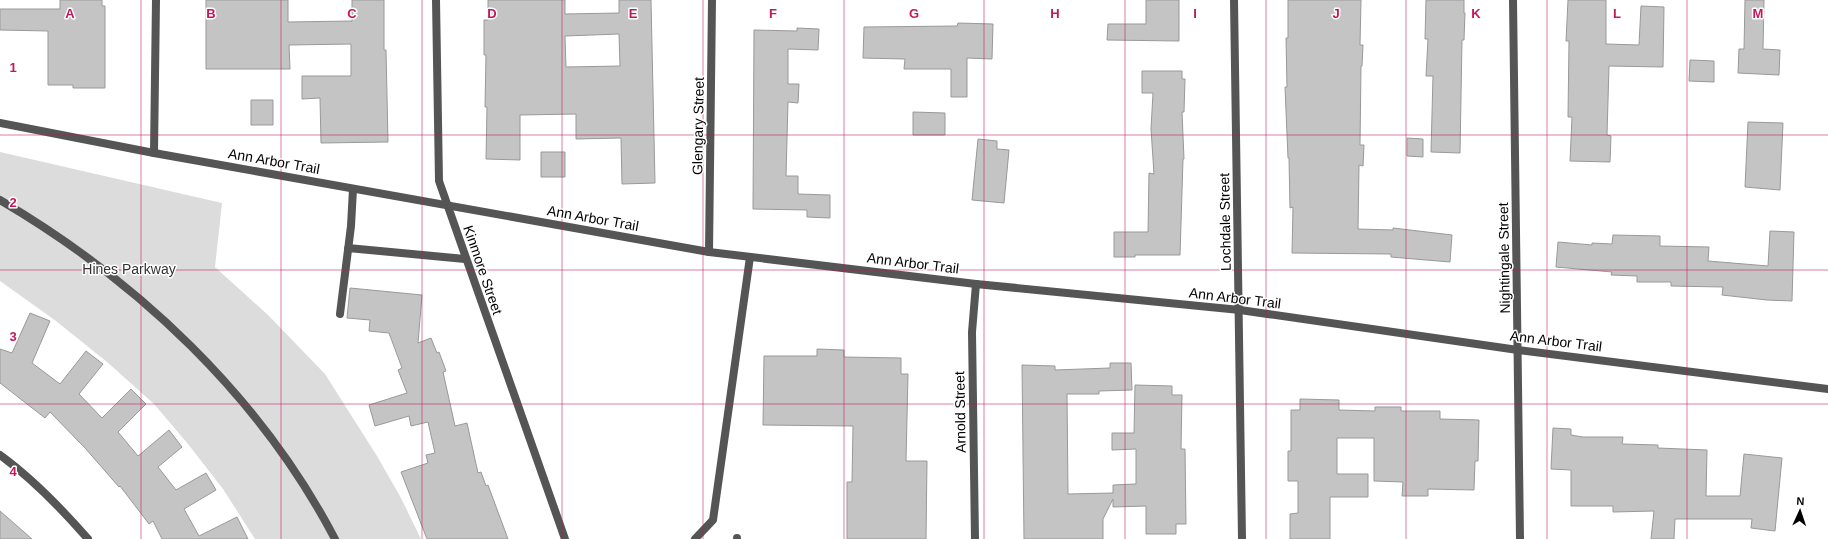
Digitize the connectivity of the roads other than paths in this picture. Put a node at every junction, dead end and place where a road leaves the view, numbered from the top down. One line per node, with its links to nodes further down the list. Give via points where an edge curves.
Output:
1 (156, 0): 7 (street)
2 (436, 0): 10 (street, Kinmore Street, via 439,181)
3 (712, 0): 12 (street, Glengary Street)
4 (1234, 0): 16 (street, Lochdale Street)
5 (1513, 0): 18 (street, Nightingale Street)
6 (0, 123): 7 (street, Ann Arbor Trail)
7 (154, 153): 8 (street, Ann Arbor Trail)
8 (353, 189): 10 (street, Ann Arbor Trail); 11 (street)
9 (0, 200): 22 (street, via 40,223 100,265 166,321 216,372 254,416 296,474)
10 (447, 205): 12 (street, Ann Arbor Trail); 14 (street, Kinmore Street)
11 (348, 248): 14 (street); 17 (street)
12 (709, 252): 13 (street, Ann Arbor Trail)
13 (750, 257): 15 (street, Ann Arbor Trail); 24 (street, via 713,520)
14 (465, 259): 23 (street, Kinmore Street)
15 (976, 284): 16 (street, Ann Arbor Trail); 25 (street, Arnold Street, via 972,332)
16 (1240, 310): 18 (street, Ann Arbor Trail); 26 (street, Lochdale Street)
17 (340, 314)
18 (1518, 350): 19 (street, Ann Arbor Trail); 27 (street, Nightingale Street)
19 (1828, 389)
20 (0, 455): 21 (street, via 31,480)
21 (88, 539)
22 (335, 539)
23 (565, 539)
24 (695, 539)
25 (975, 539)
26 (1242, 539)
27 (1520, 539)

